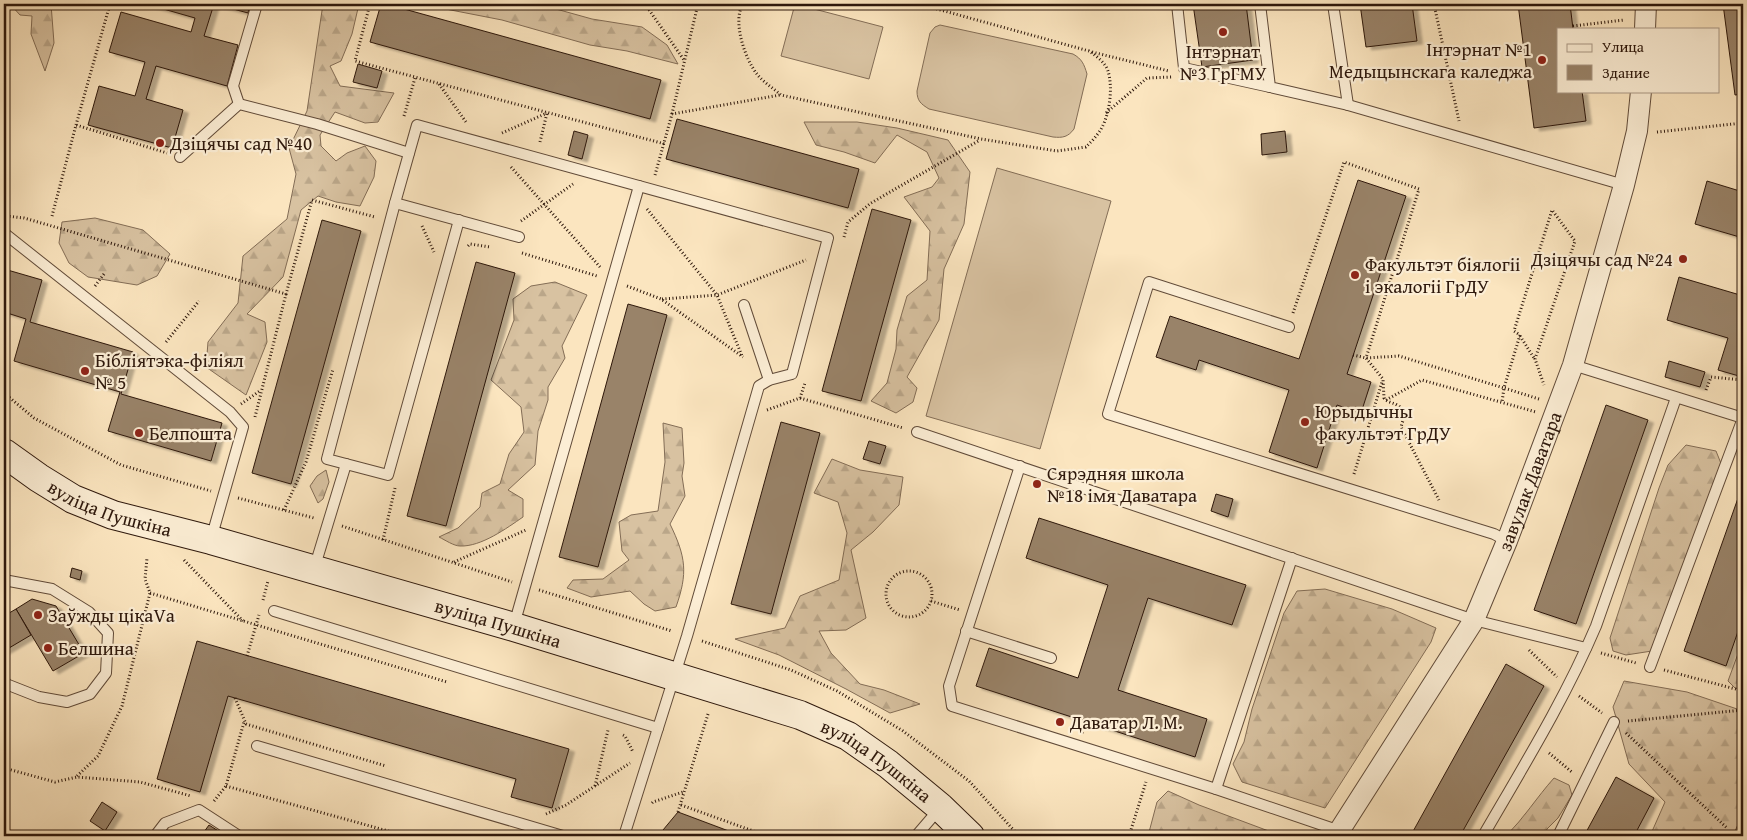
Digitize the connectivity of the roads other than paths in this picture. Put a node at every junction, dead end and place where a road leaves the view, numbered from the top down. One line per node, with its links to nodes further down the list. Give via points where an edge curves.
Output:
1 (257, 4): 11 (lane, via 233,86)
2 (1177, 4): 9 (lane, via 1184,68)
3 (1260, 4): 9 (lane)
4 (1333, 4): 12 (lane)
5 (1646, 4): 8 (street)
6 (4, 10): 7 (lane)
7 (4, 15)
8 (1639, 24)
9 (1270, 87): 12 (lane)
10 (1640, 92): 15 (street, завулак Даватара, via 1637,130)
11 (239, 104): 13 (lane); 14 (lane)
12 (1348, 105): 15 (lane)
13 (409, 153): 16 (lane, via 417,125); 17 (lane)
14 (180, 157)
15 (1624, 185): 23 (street, завулак Даватара)
16 (639, 186): 24 (lane, via 828,238 792,374); 38 (lane)
17 (395, 203): 18 (lane); 29 (lane, via 328,459)
18 (459, 220): 20 (lane); 29 (lane, via 388,475)
19 (4, 234): 31 (lane, via 230,412 242,426)
20 (519, 237)
21 (744, 305): 24 (lane)
22 (1289, 327): 32 (lane, via 1149,282 1108,414 1494,534)
23 (1573, 365): 25 (lane); 32 (street, завулак Даватара, via 1546,415)
24 (769, 380): 43 (lane, via 759,386)
25 (1676, 398): 26 (lane); 40 (lane)
26 (1743, 418): 42 (lane)
27 (917, 432): 30 (lane)
28 (4, 453): 31 (street, вуліца Пушкіна, via 73,499 113,515)
29 (346, 464): 34 (lane)
30 (1020, 466): 33 (lane); 39 (lane)
31 (211, 540): 34 (street, вуліца Пушкіна)
32 (1507, 541): 37 (street, завулак Даватара)
33 (1292, 558): 37 (lane); 48 (lane)
34 (314, 570): 38 (street, вуліца Пушкіна)
35 (4, 580): 44 (lane, via 52,589 89,612 108,633 106,673 90,694 67,702 38,696 6,684)
36 (274, 610): 46 (lane)
37 (1474, 620): 40 (lane); 51 (street, завулак Даватара)
38 (514, 627): 43 (street, вуліца Пушкіна)
39 (966, 631): 41 (lane); 48 (lane, via 949,686 952,706)
40 (1586, 648): 58 (lane)
41 (1051, 658)
42 (1650, 666)
43 (674, 676): 46 (lane); 49 (street, вуліца Пушкіна, via 800,715 848,736 888,764)
44 (4, 680)
45 (1614, 722): 59 (lane)
46 (658, 728): 55 (lane)
47 (256, 746): 54 (lane)
48 (1216, 789): 51 (lane)
49 (940, 808): 56 (lane); 57 (street, вуліца Пушкіна)
50 (1743, 827): 60 (lane)
51 (1341, 834)
52 (155, 836): 53 (lane, via 165,822 199,810)
53 (239, 836)
54 (563, 836)
55 (624, 836)
56 (916, 836)
57 (970, 836)
58 (1483, 836)
59 (1558, 836)
60 (1739, 836)

